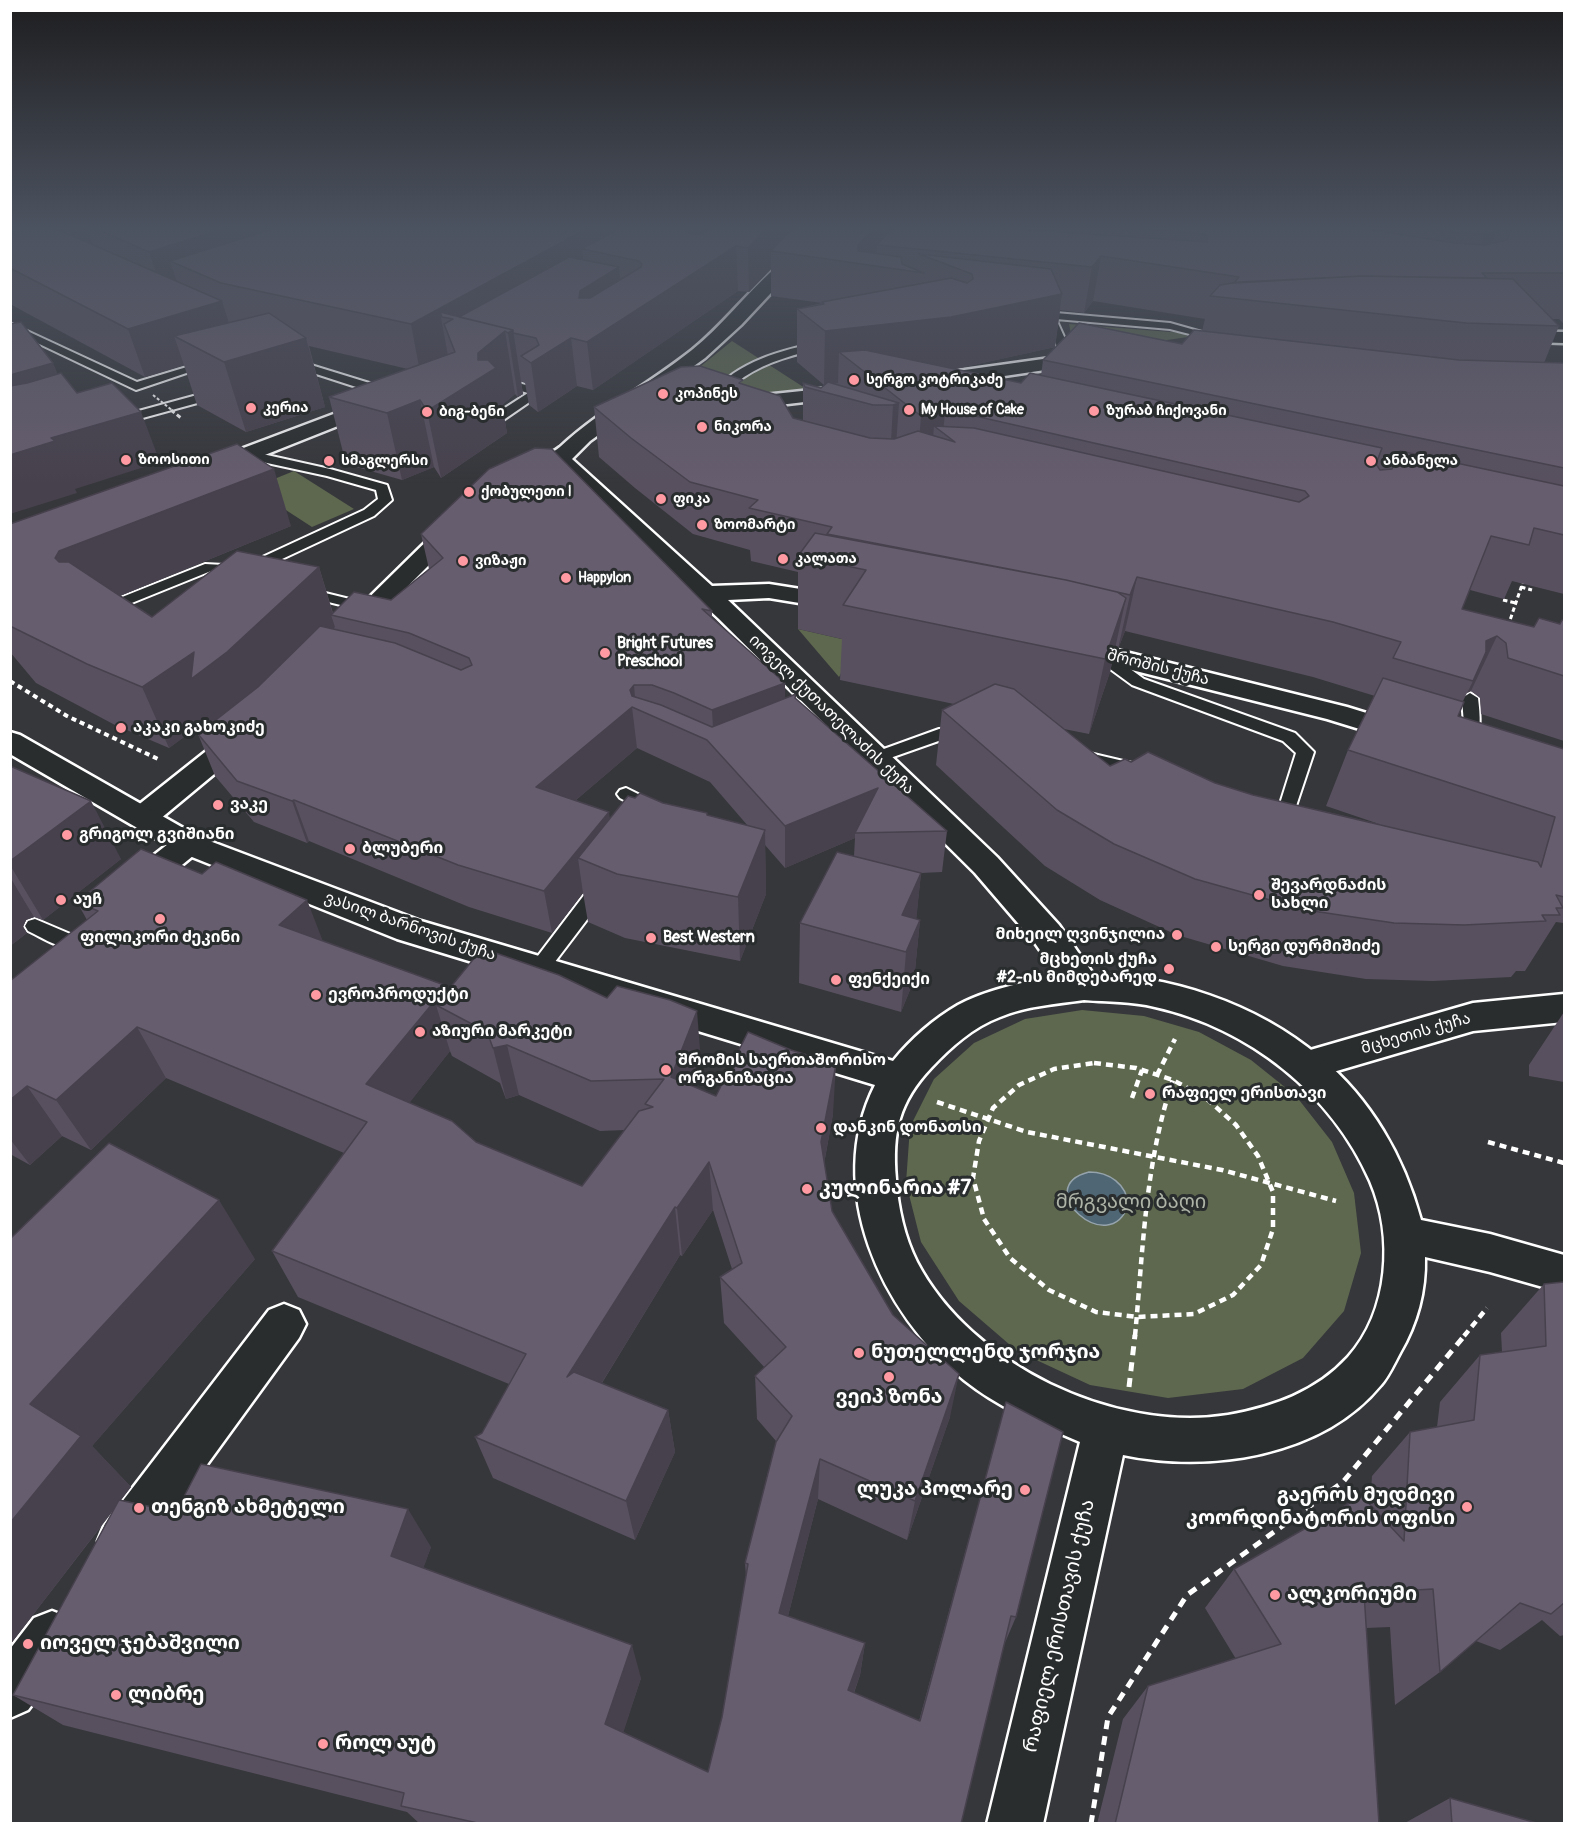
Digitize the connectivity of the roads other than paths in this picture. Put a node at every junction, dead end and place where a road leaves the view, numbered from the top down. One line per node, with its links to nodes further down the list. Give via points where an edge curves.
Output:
1 (743, 313): 21 (street, via 698,354)
2 (1026, 313): 3 (lane)
3 (1049, 315): 6 (lane, via 1170,326); 12 (lane)
4 (10, 326): 11 (lane, via 136,386)
5 (1564, 338): 7 (street)
6 (1229, 339): 9 (street)
7 (1504, 340)
8 (834, 342): 19 (lane, via 756,363)
9 (1178, 346)
10 (1100, 358): 12 (street)
11 (223, 359)
12 (1069, 361): 18 (street, via 919,386)
13 (277, 377): 17 (lane, via 311,368)
14 (485, 378): 22 (lane, via 538,392)
15 (873, 389): 19 (street)
16 (231, 390): 23 (lane)
17 (402, 393): 24 (street)
18 (950, 398)
19 (704, 407)
20 (651, 411): 21 (street)
21 (612, 417): 25 (street)
22 (495, 420)
23 (106, 424)
24 (249, 455): 26 (street); 33 (lane, via 382,488 385,500 369,513 245,571 210,567)
25 (560, 459): 27 (street, via 534,465); 30 (street, იოველ ქუთათელაძის ქუჩა)
26 (195, 474)
27 (499, 488)
28 (474, 510): 31 (street)
29 (291, 589): 31 (lane)
30 (706, 594): 32 (street, via 769,591); 43 (street, იოველ ქუთათელაძის ქუჩა, via 820,717)
31 (372, 608): 35 (street)
32 (870, 608)
33 (91, 615)
34 (1040, 641): 36 (street, შროშის ქუჩა)
35 (331, 649)
36 (1097, 652): 41 (street, შროშის ქუჩა, via 1337,713); 47 (lane, via 1138,682 1289,737 1305,752)
37 (1470, 698): 41 (lane, via 1472,724)
38 (261, 720): 46 (street)
39 (987, 732): 43 (lane, via 945,733)
40 (10, 741): 46 (street, ვასილ ბარნოვის ქუჩა)
41 (1456, 749)
42 (1064, 752): 44 (lane)
43 (876, 758): 54 (street, იოველ ქუთათელაძის ქუჩა, via 986,865 1047,934)
44 (1130, 768)
45 (626, 794): 48 (lane, via 668,816)
46 (143, 817): 49 (street, ვასილ ბარნოვის ქუჩა)
47 (1282, 826)
48 (651, 830)
49 (188, 844): 52 (street); 53 (street, ვასილ ბარნოვის ქუჩა, via 409,930)
50 (612, 873): 53 (lane)
51 (35, 926): 52 (lane)
52 (55, 951)
53 (538, 970): 57 (street, ვასილ ბარნოვის ქუჩა)
54 (1084, 987): 56 (street, via 1151,992 1232,1019); 57 (street, via 1026,995 973,1014 929,1045)
55 (1564, 1008): 56 (street, მცხეთის ქუჩა, via 1473,1017)
56 (1306, 1065): 58 (street, via 1342,1101 1373,1142 1397,1198)
57 (901, 1078): 61 (street, via 884,1106 876,1153 876,1194 885,1237 905,1281 935,1323 973,1361 1020,1394)
58 (1406, 1235): 59 (street); 61 (street, via 1404,1282 1392,1328 1366,1369 1327,1402 1278,1427 1221,1439 1160,1439)
59 (1564, 1274)
60 (284, 1324): 62 (street)
61 (1118, 1409): 63 (street, რაფიელ ერისთავის ქუჩა)
62 (10, 1692)
63 (1014, 1824)

